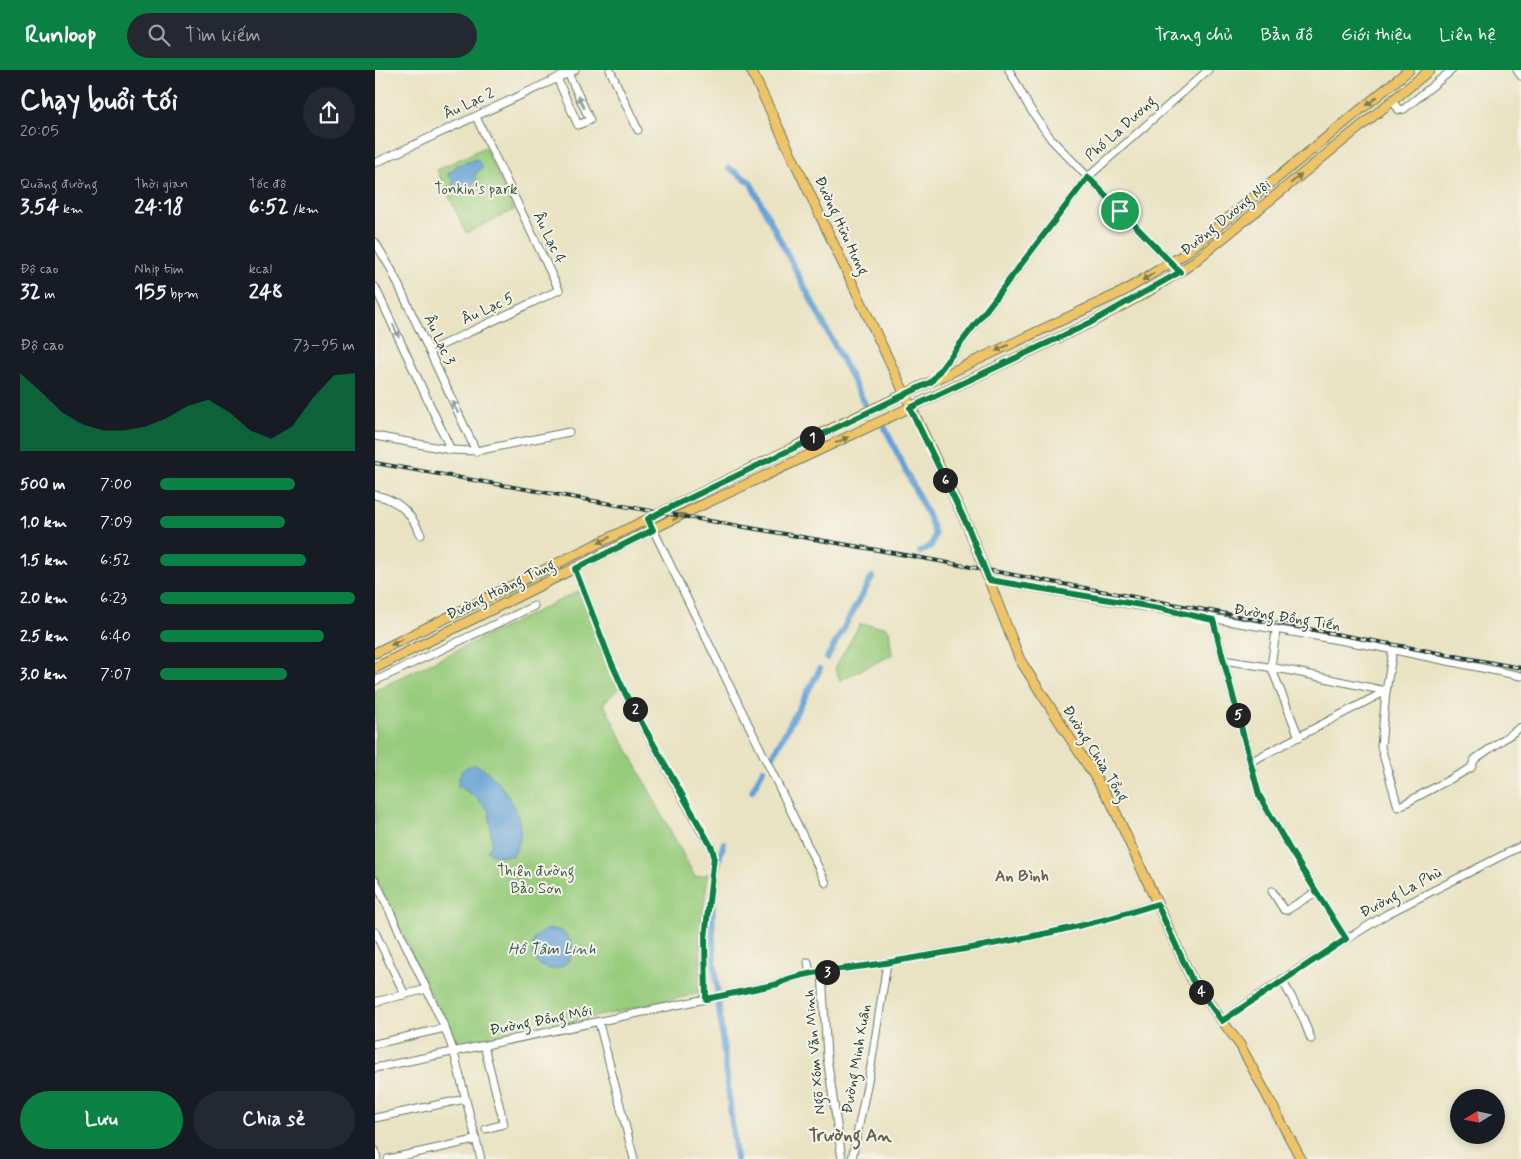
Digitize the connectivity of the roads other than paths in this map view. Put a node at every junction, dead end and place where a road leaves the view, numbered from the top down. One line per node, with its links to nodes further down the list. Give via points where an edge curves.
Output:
1 (610, 70): 14 (street)
2 (751, 70): 24 (main road, Đường Hữu Hưng)
3 (1009, 70): 16 (street, via 1041,124)
4 (1208, 70): 16 (street, Phố La Dương)
5 (1409, 70): 18 (main road, Đường Dương Nội, one-way to 18)
6 (1430, 70): 12 (main road, Đường Dương Nội)
7 (1452, 70): 12 (street, via 1404,109 1399,110)
8 (1517, 70): 10 (street)
9 (571, 72): 11 (street, Âu Lạc 2); 11 (street, one-way to 9, via 578,125 590,120)
10 (1521, 76)
11 (557, 78): 13 (street, Âu Lạc 2)
12 (1393, 102): 19 (main road, Đường Dương Nội, one-way to 12)
13 (476, 117): 15 (street, Âu Lạc 2); 21 (street, Âu Lạc 4)
14 (638, 130)
15 (375, 163)
16 (1088, 177): 18 (street); 23 (street, Phố La Dương)
17 (375, 242): 22 (street, Âu Lạc 3)
18 (1171, 263): 19 (main road); 23 (main road, Đường Dương Nội, one-way to 23, via 1124,292)
19 (1180, 272): 25 (main road, Đường Dương Nội, via 1090,323)
20 (375, 287): 28 (street, one-way to 28)
21 (559, 290): 22 (street, Âu Lạc 5)
22 (429, 352): 29 (street, Âu Lạc 3, one-way to 22)
23 (931, 382): 24 (main road, Đường Dương Nội)
24 (904, 394): 25 (main road, Đường Hữu Hưng); 31 (main road, Đường Hoàng Tùng)
25 (910, 408): 32 (main road, Đường Hoàng Tùng, one-way to 25); 35 (main road, Đường Chùa Tổng, via 968,527)
26 (569, 432): 29 (street)
27 (375, 436): 28 (street)
28 (451, 450): 29 (street)
29 (476, 451)
30 (375, 495): 33 (street, via 399,504 409,513)
31 (648, 519): 32 (street); 36 (main road, Đường Hoàng Tùng, one-way to 36)
32 (653, 530): 34 (main road, Đường Hoàng Tùng); 58 (street)
33 (421, 535)
34 (575, 569): 37 (main road, Đường Hoàng Tùng); 71 (street, via 626,695 712,848 715,881 705,938)
35 (989, 580): 39 (street, Đường Đồng Tiến); 61 (main road, Đường Chùa Tổng, via 1021,660 1111,802)
36 (519, 581): 37 (main road); 41 (main road, Đường Hoàng Tùng)
37 (526, 594): 42 (main road, Đường Hoàng Tùng)
38 (534, 606): 47 (street)
39 (1213, 620): 40 (street, Đường Đồng Tiến); 46 (street)
40 (1276, 631): 43 (street, Đường Đồng Tiến); 48 (street)
41 (416, 632): 42 (main road); 45 (main road, Đường Hoàng Tùng, one-way to 45)
42 (423, 645): 44 (main road, Đường Hoàng Tùng)
43 (1393, 650): 50 (street, Đường Đồng Tiến); 52 (street)
44 (408, 652): 47 (street); 49 (main road, Đường Hoàng Tùng)
45 (375, 653)
46 (1223, 660): 48 (street); 55 (street)
47 (413, 662): 51 (street)
48 (1271, 667): 52 (street); 54 (street)
49 (375, 668)
50 (1521, 676)
51 (375, 681)
52 (1386, 691): 53 (street, via 1381,747 1398,807 1471,768 1475,759); 54 (street)
53 (1521, 727)
54 (1299, 737): 55 (street)
55 (1250, 762): 60 (street, via 1262,803)
56 (1521, 846): 63 (street, Đường La Phù, via 1428,892)
57 (375, 880): 69 (street)
58 (826, 883)
59 (1272, 892): 60 (street, via 1287,910)
60 (1316, 892): 63 (street)
61 (1157, 904): 65 (street, Đường Đồng Mới, via 1029,937); 73 (main road, Đường Chùa Tổng, via 1192,980)
62 (375, 932): 70 (street)
63 (1346, 939): 68 (street, Đường La Phù)
64 (808, 962): 67 (street)
65 (887, 963): 66 (street, Đường Đồng Mới); 91 (street, Đường Minh Xuân)
66 (822, 972): 67 (street, Đường Đồng Mới); 90 (street, Ngõ Xóm Văn Minh, via 827,1057)
67 (810, 974): 71 (street, Đường Đồng Mới)
68 (1281, 980): 73 (street, Đường La Phù); 76 (street)
69 (427, 990): 70 (street); 75 (street)
70 (405, 995): 72 (street)
71 (713, 997): 74 (street, Đường Đồng Mới)
72 (375, 1002)
73 (1222, 1021): 92 (main road, Đường Chùa Tổng, via 1241,1045)
74 (599, 1023): 78 (street, Đường Đồng Mới); 89 (street)
75 (445, 1028): 77 (street); 79 (street)
76 (1311, 1039)
77 (375, 1044)
78 (484, 1046): 79 (street, Đường Đồng Mới); 83 (street, via 503,1124)
79 (453, 1053): 80 (street, Đường Đồng Mới); 81 (street)
80 (375, 1068)
81 (465, 1099): 82 (street); 84 (street)
82 (375, 1118)
83 (485, 1129)
84 (475, 1140): 87 (street); 88 (street)
85 (375, 1150): 86 (street)
86 (377, 1159)
87 (388, 1159)
88 (481, 1159)
89 (634, 1159)
90 (842, 1159)
91 (852, 1159)
92 (1301, 1159)

